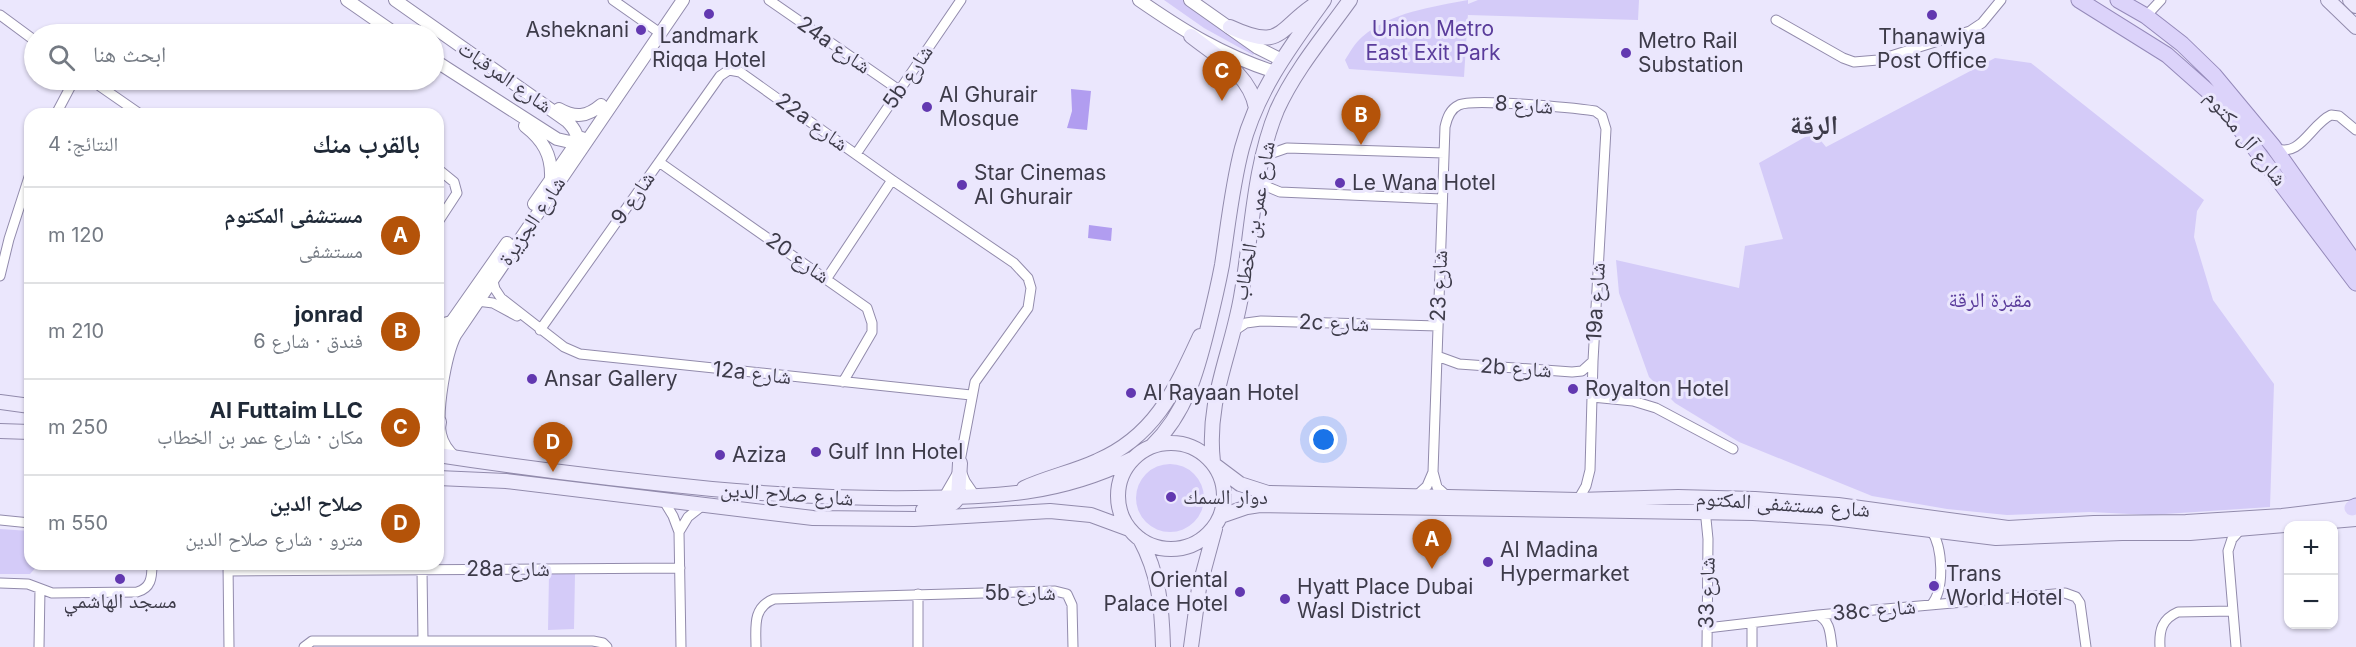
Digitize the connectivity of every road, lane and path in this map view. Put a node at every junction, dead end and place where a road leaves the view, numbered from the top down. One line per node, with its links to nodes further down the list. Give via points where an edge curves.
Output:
1 (347, 0): 23 (street)
2 (395, 0): 24 (street, شارع المرقبات)
3 (614, 0): 27 (street)
4 (675, 0): 27 (street, شارع الجزيرة)
5 (683, 0): 27 (street, شارع الجزيرة)
6 (769, 0): 41 (street, 24a شارع)
7 (961, 0): 41 (street, 5b شارع)
8 (1139, 0): 30 (street)
9 (1190, 0): 25 (street)
10 (1324, 0): 25 (main road, via 1275,36 1256,37); 33 (main road, شارع عمر بن الخطاب)
11 (1350, 0): 34 (main road, شارع عمر بن الخطاب)
12 (2001, 0): 22 (street, via 1970,31 1866,62 1843,58)
13 (2079, 0): 69 (main road, شارع آل مكتوم, via 2167,54 2219,101)
14 (2096, 0): 21 (main road, via 2128,18)
15 (2118, 0): 21 (main road, شارع آل مكتوم)
16 (2161, 0): 21 (street)
17 (2328, 0): 26 (main road)
18 (2349, 0): 19 (main road)
19 (2356, 6)
20 (0, 15): 28 (street)
21 (2146, 16): 52 (main road, شارع آل مكتوم, via 2198,59)
22 (1776, 20)
23 (382, 24)
24 (429, 24)
25 (1230, 27): 33 (street, via 1268,54)
26 (2356, 27)
27 (658, 31): 43 (street, شارع الجزيرة); 50 (street, شارع الجزيرة)
28 (24, 33)
29 (444, 34): 36 (street, شارع المرقبات)
30 (1191, 36): 33 (street, via 1225,53); 47 (main road, via 1245,80)
31 (444, 63): 36 (street, via 527,117 535,118 539,107)
32 (444, 65): 42 (street, شارع المرقبات)
33 (1278, 66): 34 (main road); 37 (main road); 47 (main road, شارع عمر بن الخطاب)
34 (1302, 67): 37 (main road, شارع عمر بن الخطاب)
35 (729, 70): 54 (street, 22a شارع, via 745,75); 56 (street, شارع 9, via 716,80)
36 (506, 78): 38 (street, شارع المرقبات)
37 (1294, 80): 55 (main road, شارع عمر بن الخطاب, via 1277,111)
38 (522, 89): 43 (street, via 570,114 587,115); 51 (street, شارع المرقبات, via 567,121)
39 (69, 90): 45 (street)
40 (105, 90): 46 (street)
41 (899, 90): 54 (street, 5b شارع)
42 (503, 105): 51 (street, شارع المرقبات, via 557,139); 59 (street, via 541,140 550,158)
43 (601, 105): 51 (street, شارع الجزيرة)
44 (1458, 105): 48 (street, شارع 8, via 1478,102); 53 (street, شارع 23, via 1447,119)
45 (59, 108)
46 (131, 108)
47 (1256, 108): 71 (main road, شارع عمر بن الخطاب, via 1237,173)
48 (1590, 110): 79 (street, 19a شارع, via 1602,116 1606,129)
49 (2356, 130): 52 (street, via 2335,115 2326,117 2293,149 2283,151)
50 (591, 134): 51 (street); 64 (street, شارع الجزيرة)
51 (578, 140): 59 (street, شارع الجزيرة); 64 (street)
52 (2273, 146): 65 (main road, شارع آل مكتوم)
53 (1444, 153): 55 (street, via 1287,148); 62 (street, شارع 23)
54 (856, 154): 60 (street, 22a شارع)
55 (1264, 156): 58 (main road, شارع عمر بن الخطاب)
56 (658, 162): 68 (street, شارع 20); 75 (street, شارع 9)
57 (444, 174): 63 (street, via 454,182 457,193)
58 (1259, 177): 62 (street, via 1280,192); 76 (main road, شارع عمر بن الخطاب)
59 (551, 178): 72 (street, شارع الجزيرة)
60 (892, 180): 68 (street); 82 (street, 22a شارع, via 1014,263 1028,278 1028,308 975,382)
61 (24, 193): 66 (street)
62 (1442, 199): 74 (street, شارع 23)
63 (444, 213)
64 (537, 214): 67 (street, شارع الجزيرة)
65 (2356, 264)
66 (0, 276)
67 (492, 278): 70 (street, شارع الجزيرة); 75 (street, 12a شارع, via 501,298)
68 (827, 278): 81 (street, شارع 20, via 861,302 871,315 869,340)
69 (2356, 283)
70 (477, 301): 75 (street, 12a شارع, via 493,303); 80 (street, شارع الجزيرة, via 448,352)
71 (1212, 310): 89 (main road, شارع عمر بن الخطاب, via 1190,393 1173,423); 98 (main road, via 1173,393 1146,429 1097,462 1044,479)
72 (453, 320): 73 (street); 77 (street, شارع الجزيرة)
73 (444, 322)
74 (1438, 326): 76 (street, 2c شارع, via 1261,321 1246,323); 78 (street, شارع 23)
75 (540, 330): 81 (street, 12a شارع, via 564,347 588,356)
76 (1233, 331): 95 (main road, شارع عمر بن الخطاب, via 1214,402)
77 (444, 335)
78 (1437, 356): 79 (street, 2b شارع, via 1459,364 1572,372 1582,371); 96 (street, شارع 23)
79 (1593, 361): 83 (street, 19a شارع)
80 (444, 381)
81 (843, 382): 82 (street, 12a شارع)
82 (971, 395): 94 (street)
83 (1592, 397): 90 (street, via 1656,408); 105 (street, 19a شارع, via 1589,478)
84 (0, 402): 85 (main road)
85 (24, 405)
86 (0, 431): 87 (main road)
87 (24, 432)
88 (444, 444): 92 (street, شارع الجزيرة)
89 (1152, 446): 93 (main road); 95 (main road, via 1191,446)
90 (1733, 449)
91 (444, 456): 92 (main road, شارع صلاح الدين)
92 (455, 458): 102 (main road, شارع صلاح الدين, via 763,494)
93 (1132, 459): 98 (main road, شارع صلاح الدين, via 1079,481); 114 (main road, via 1118,492 1122,518)
94 (960, 463): 99 (street, via 965,481); 102 (street); 103 (main road)
95 (1214, 464): 100 (main road, شارع مستشفى المكتوم, via 1240,484 1268,493); 112 (main road, via 1225,494)
96 (1433, 472): 100 (street); 104 (street, via 1437,487)
97 (444, 478): 106 (main road, شارع صلاح الدين)
98 (1011, 495): 99 (main road, شارع صلاح الدين)
99 (976, 497): 103 (main road, شارع صلاح الدين)
100 (1416, 497): 104 (main road, شارع مستشفى المكتوم)
101 (1710, 497): 105 (main road, شارع مستشفى المكتوم); 108 (main road, شارع مستشفى المكتوم, via 1838,505 2008,528 2194,522); 109 (street, شارع 33)
102 (943, 498): 103 (main road, شارع صلاح الدين)
103 (958, 498): 111 (main road, via 946,508 878,513)
104 (1448, 498): 105 (main road, شارع مستشفى المكتوم)
105 (1578, 500)
106 (664, 501): 107 (main road, شارع صلاح الدين); 117 (street)
107 (702, 506): 111 (main road, شارع صلاح الدين, via 791,517); 117 (street, via 688,517)
108 (2355, 510): 116 (main road, شارع مستشفى المكتوم)
109 (1709, 512): 112 (main road, شارع مستشفى المكتوم, via 1260,505); 115 (main road, شارع مستشفى المكتوم, via 1823,517); 139 (street, شارع 33)
110 (0, 520): 113 (street)
111 (863, 520): 114 (main road, شارع صلاح الدين, via 1050,511 1091,515)
112 (1218, 521): 120 (main road, via 1203,539 1188,547 1155,547); 150 (main road, via 1199,588)
113 (24, 522)
114 (1129, 529): 120 (main road)
115 (1931, 530): 118 (main road, شارع مستشفى المكتوم); 122 (street)
116 (2240, 530): 119 (main road, شارع مستشفى المكتوم); 121 (street)
117 (679, 532): 123 (street)
118 (1952, 532): 119 (main road, شارع مستشفى المكتوم, via 2018,539); 122 (street)
119 (2210, 532): 121 (street, via 2222,539)
120 (1140, 539): 149 (main road, via 1159,587)
121 (2228, 551): 134 (street)
122 (1940, 553): 130 (street)
123 (680, 568): 127 (street, 28a شارع); 145 (street)
124 (152, 570): 129 (street, via 151,581 137,592 57,593)
125 (228, 570): 142 (street)
126 (422, 570): 140 (street)
127 (444, 570)
128 (0, 583): 129 (street, via 22,583)
129 (40, 589): 141 (street)
130 (1940, 589): 132 (street); 133 (street)
131 (918, 594): 146 (street, 5b شارع, via 774,599 757,614); 147 (street); 148 (street, 5b شارع, via 1063,592 1071,601)
132 (1952, 603): 133 (street, 38c شارع); 154 (street, 38c شارع, via 2069,593 2081,607)
133 (1931, 605): 135 (street, 38c شارع)
134 (2233, 611): 155 (street, via 2171,615 2161,627); 156 (street)
135 (1839, 613): 136 (street, 38c شارع); 138 (street)
136 (1818, 615): 137 (street, 38c شارع); 138 (street)
137 (1752, 623): 139 (street, 38c شارع); 152 (street)
138 (1830, 627): 153 (street)
139 (1707, 628): 151 (street, شارع 33)
140 (423, 641): 143 (street, via 317,641); 144 (street, via 593,641)
141 (39, 647)
142 (229, 647)
143 (304, 647)
144 (608, 647)
145 (681, 647)
146 (756, 647)
147 (918, 647)
148 (1073, 647)
149 (1163, 647)
150 (1191, 647)
151 (1707, 647)
152 (1752, 647)
153 (1832, 647)
154 (2086, 647)
155 (2160, 647)
156 (2236, 647)

